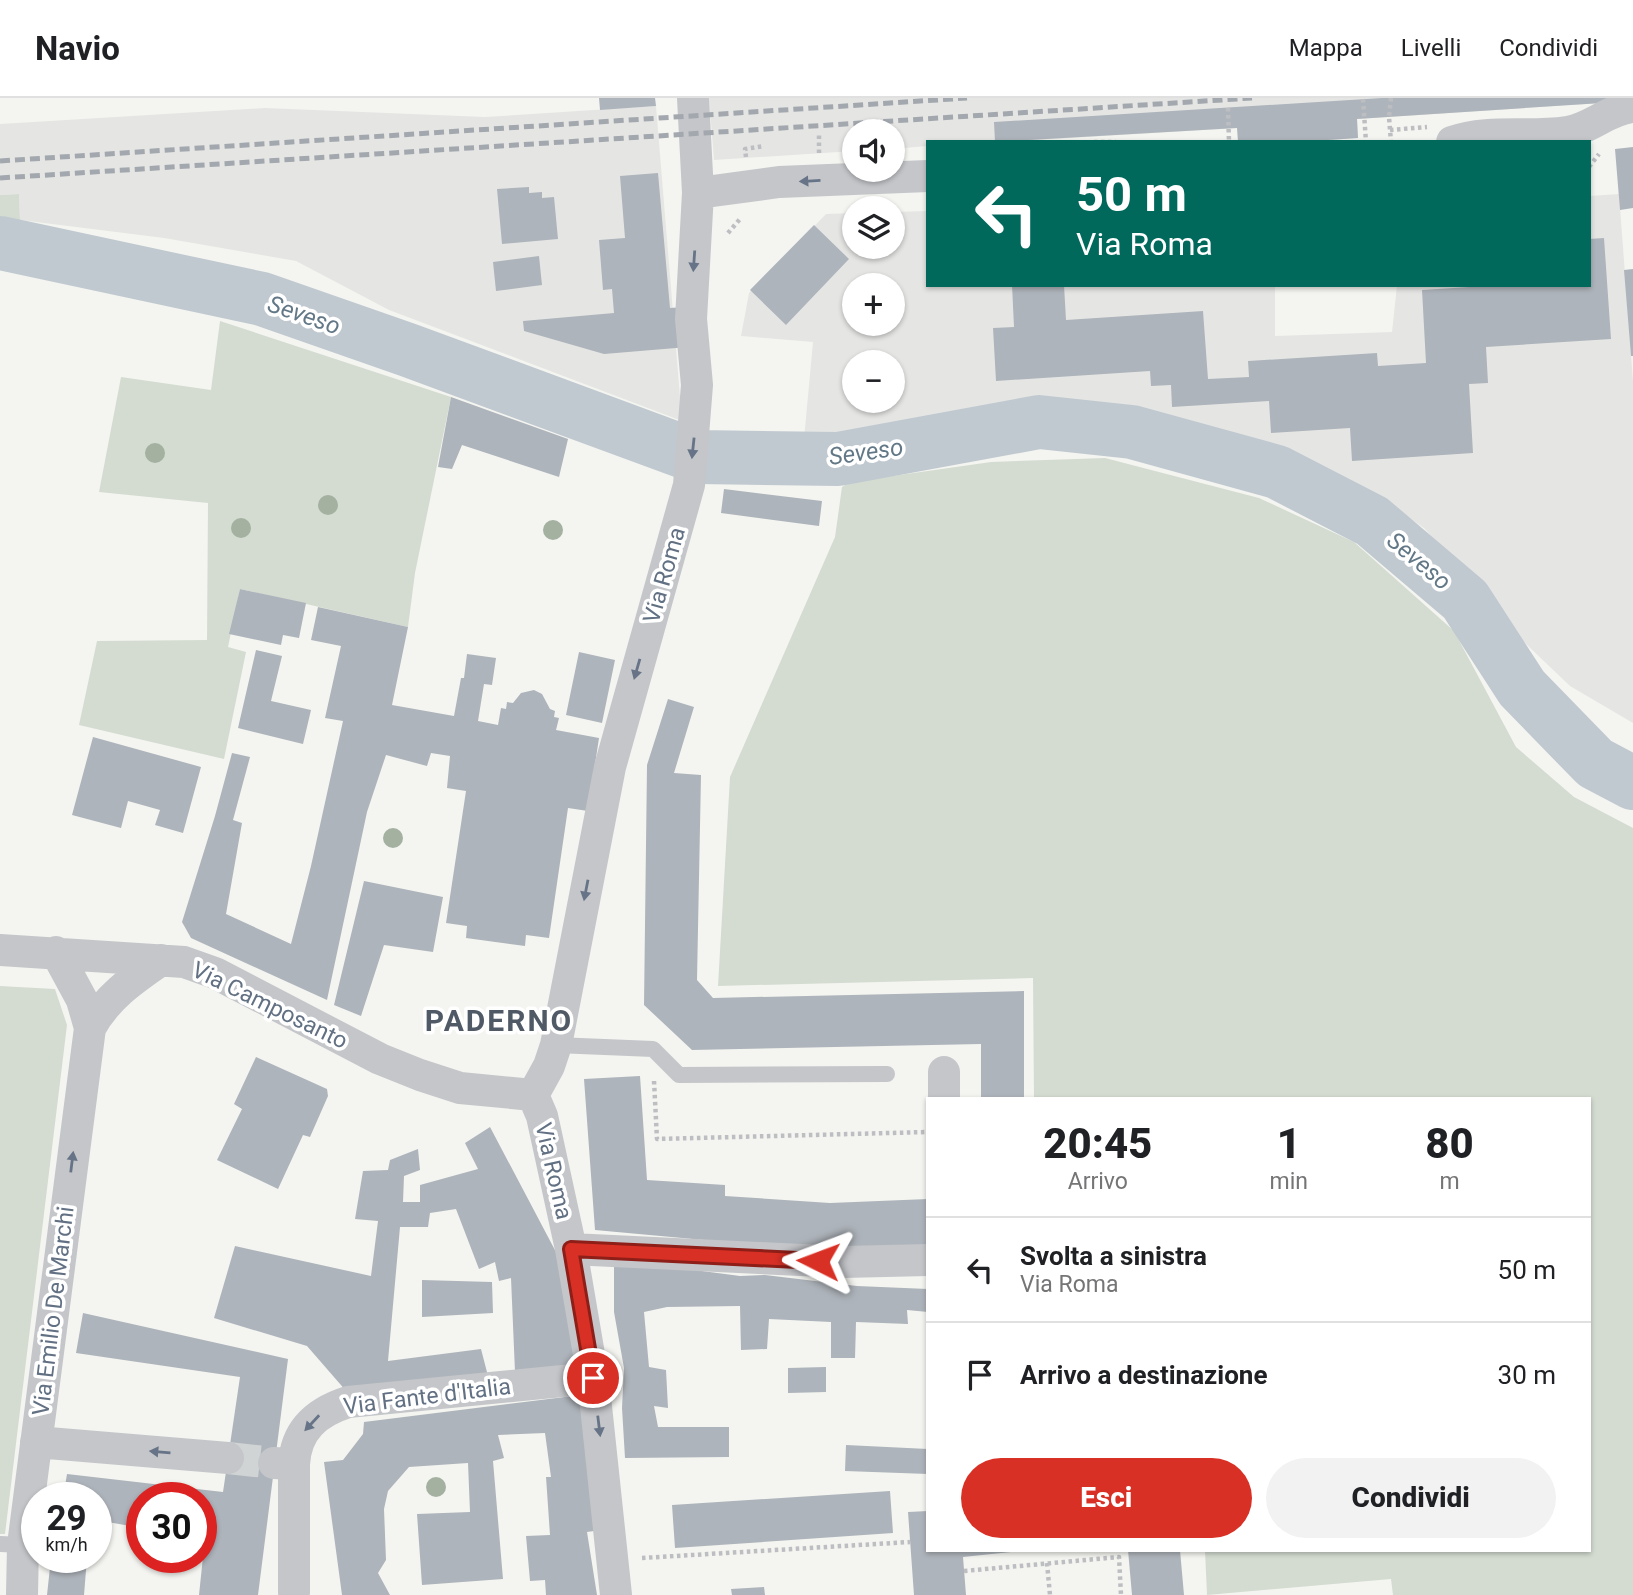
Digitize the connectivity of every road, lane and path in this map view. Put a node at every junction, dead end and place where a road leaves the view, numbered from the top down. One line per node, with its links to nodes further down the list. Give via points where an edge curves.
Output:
1 (693, 98): 15 (street, Via Roma)
2 (1391, 98): 9 (path)
3 (1363, 99): 8 (path)
4 (1228, 107): 7 (path)
5 (1633, 107): 10 (street, via 1568,132 1492,133)
6 (819, 133): 13 (path)
7 (1229, 140)
8 (1366, 140)
9 (1391, 140)
10 (1461, 140)
11 (764, 146): 12 (path)
12 (745, 149)
13 (819, 153)
14 (926, 176): 15 (street, one-way to 15, via 779,182)
15 (698, 193): 22 (street, Via Roma, one-way to 22, via 691,319 697,385 689,485 610,767)
16 (745, 217): 17 (path, via 736,221)
17 (726, 236)
18 (0, 950): 19 (street, Via Camposanto)
19 (56, 952): 20 (street, Via Camposanto); 21 (street, Via Emilio De Marchi, via 82,1000)
20 (161, 960): 21 (street, Via Emilio De Marchi, via 117,991); 25 (street, Via Camposanto, via 215,973 380,1059 440,1083)
21 (90, 1028): 30 (street, Via Emilio De Marchi, one-way to 21)
22 (556, 1045): 23 (lane); 25 (street, Via Roma)
23 (653, 1049): 24 (lane, via 679,1075); 26 (path, via 657,1139)
24 (887, 1074)
25 (533, 1095): 27 (street, Via Roma, via 542,1116)
26 (926, 1132)
27 (571, 1249): 28 (street, via 844,1262); 29 (street, Via Roma)
28 (926, 1260)
29 (593, 1378): 37 (street, Via Fante d'Italia, one-way to 37, via 348,1402 311,1422 284,1463); 39 (street, Via Roma, one-way to 39)
30 (36, 1443): 31 (street, one-way to 30); 33 (street, Via Emilio De Marchi)
31 (228, 1458)
32 (910, 1542): 34 (path)
33 (12, 1545): 38 (street, Via Emilio De Marchi)
34 (637, 1558)
35 (1048, 1563): 36 (path); 40 (path); 41 (path, via 1119,1557)
36 (964, 1571)
37 (294, 1592)
38 (22, 1595)
39 (616, 1595)
40 (1050, 1595)
41 (1121, 1595)

